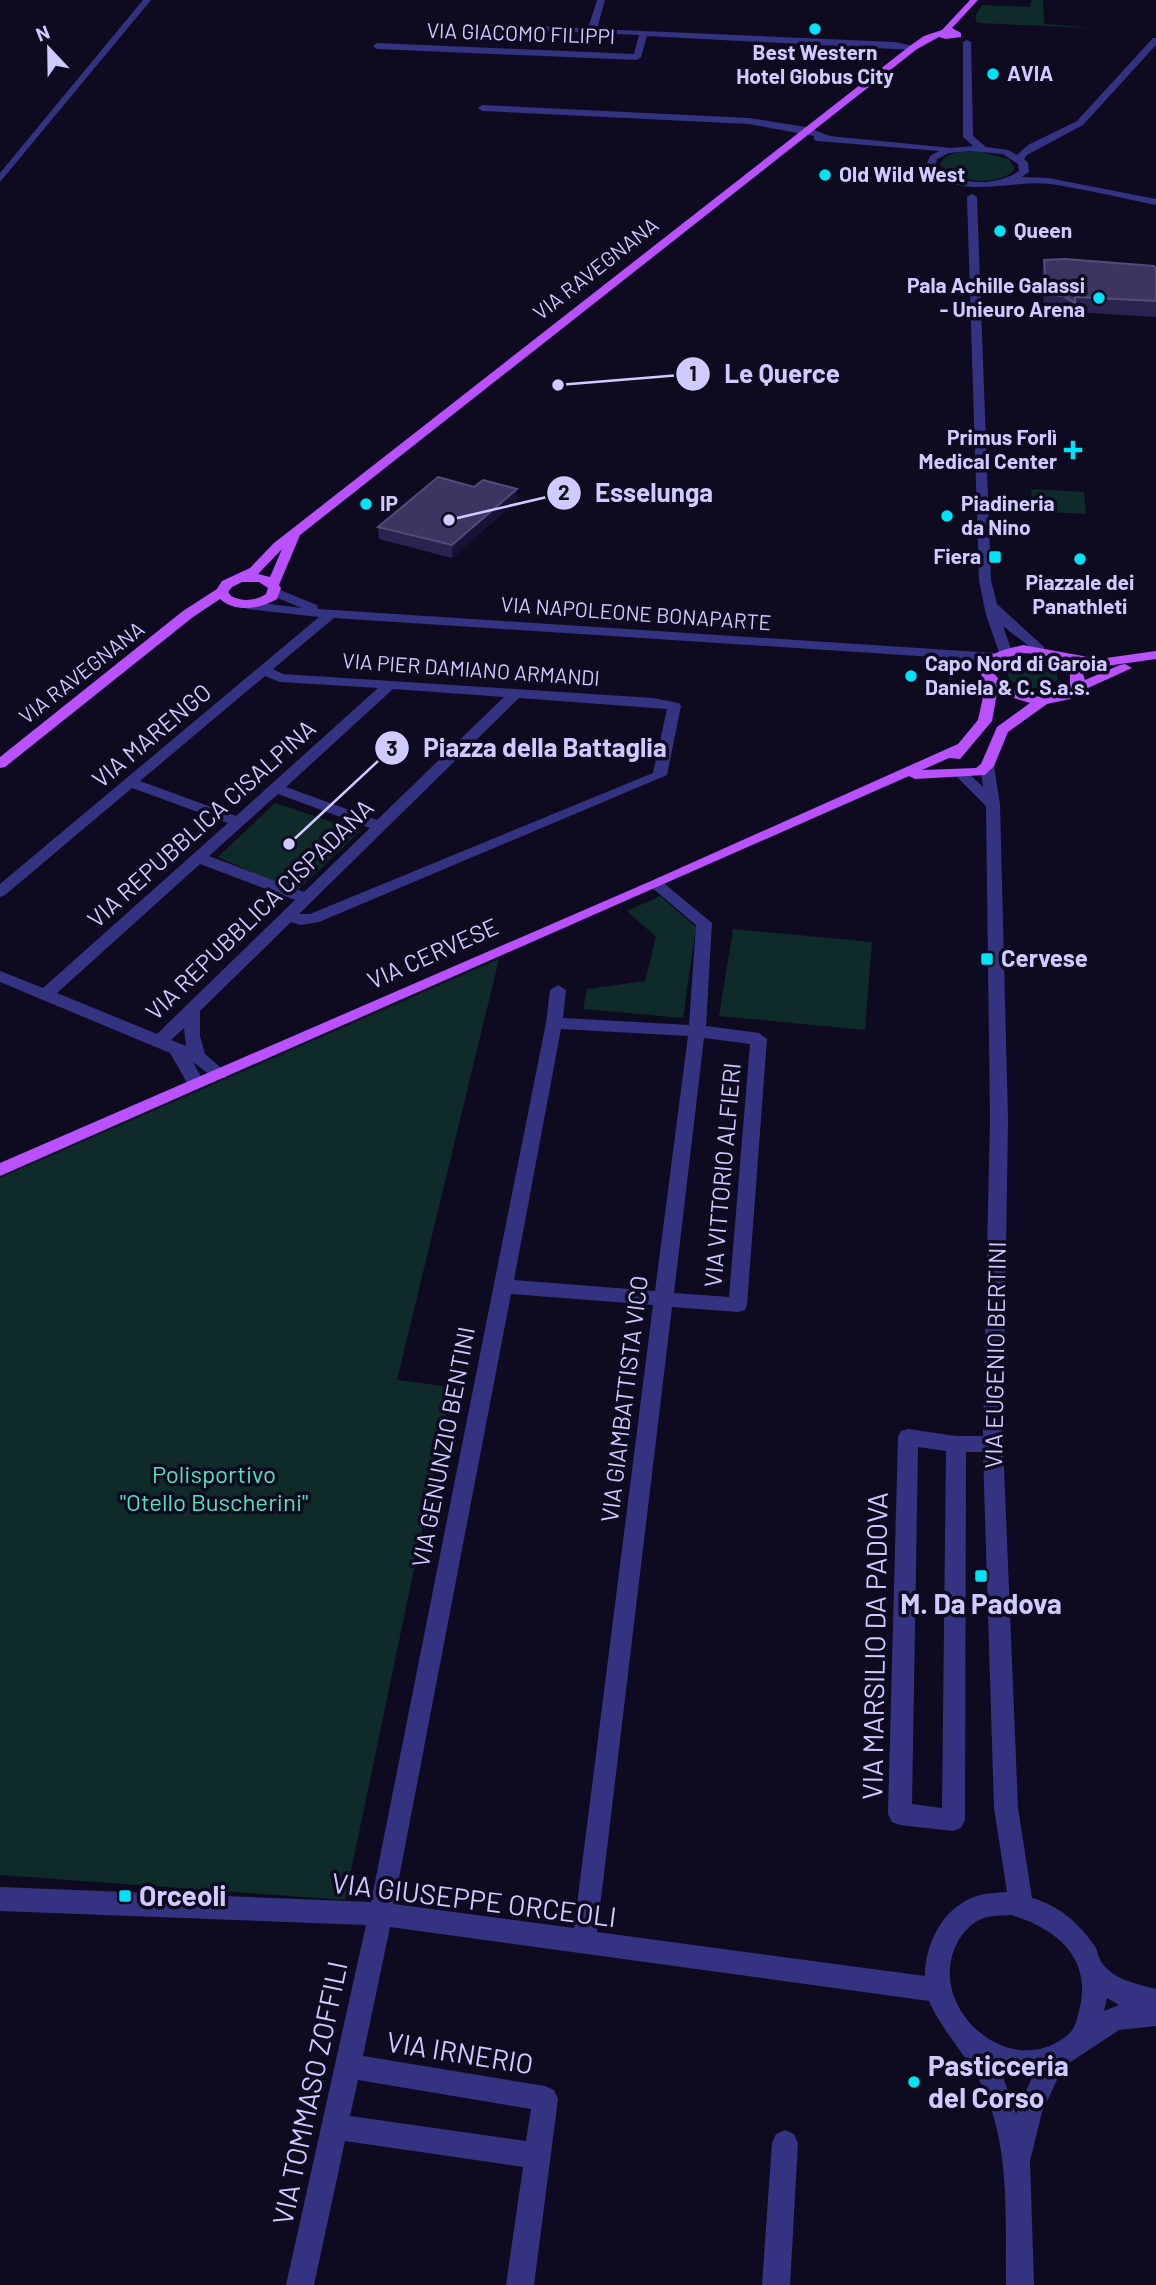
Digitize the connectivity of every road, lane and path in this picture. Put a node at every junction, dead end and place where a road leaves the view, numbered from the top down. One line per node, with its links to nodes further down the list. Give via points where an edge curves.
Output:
1 (147, 0): 24 (street)
2 (601, 0): 5 (street)
3 (974, 0): 7 (main road)
4 (481, 26): 5 (street)
5 (592, 30): 6 (street)
6 (644, 32): 9 (street, VIA GIACOMO FILIPPI, via 637,57); 10 (street)
7 (948, 34): 10 (main road, VIA RAVEGNANA, via 927,38); 13 (street, via 967,42)
8 (1156, 43): 16 (street, via 1080,123)
9 (377, 46)
10 (914, 47): 12 (main road, VIA RAVEGNANA)
11 (482, 108): 12 (street, via 749,121)
12 (807, 130): 14 (main road, VIA RAVEGNANA); 15 (street)
13 (968, 137): 18 (street); 19 (street)
14 (796, 138): 15 (street); 31 (main road, VIA RAVEGNANA)
15 (827, 138): 17 (street)
16 (1053, 138): 20 (street); 22 (street, via 1023,152)
17 (917, 146): 19 (street); 21 (street)
18 (982, 148): 19 (street); 20 (street)
19 (953, 149): 21 (street)
20 (997, 150): 22 (street)
21 (933, 157): 25 (street, via 932,169)
22 (1019, 159): 23 (street)
23 (1025, 169): 26 (street); 28 (street)
24 (0, 179)
25 (951, 179): 27 (street); 29 (street)
26 (1012, 180): 27 (street); 28 (street)
27 (989, 184): 29 (street)
28 (1090, 189): 30 (street)
29 (972, 197): 35 (street, via 985,580)
30 (1156, 202)
31 (294, 536): 32 (main road, VIA RAVEGNANA); 33 (main road, VIA RAVEGNANA)
32 (240, 578): 33 (main road, via 263,578); 34 (main road, VIA RAVEGNANA)
33 (274, 588): 36 (main road, VIA RAVEGNANA, via 266,600); 37 (street, VIA NAPOLEONE BONAPARTE)
34 (222, 592): 36 (main road, via 226,599); 38 (main road, VIA RAVEGNANA)
35 (990, 603): 39 (street); 40 (street)
36 (241, 604): 37 (street, VIA NAPOLEONE BONAPARTE); 38 (main road, VIA RAVEGNANA)
37 (326, 613): 41 (street, VIA NAPOLEONE BONAPARTE); 44 (street, VIA MARENGO)
38 (188, 614): 51 (main road, VIA RAVEGNANA)
39 (1040, 650): 40 (main road); 43 (main road)
40 (1000, 654): 41 (street, VIA NAPOLEONE BONAPARTE); 45 (main road, VIA CERVESE, via 989,662)
41 (947, 655): 45 (street, VIA NAPOLEONE BONAPARTE, via 974,662)
42 (1156, 656): 43 (main road, via 1099,663); 47 (main road)
43 (1064, 658): 47 (main road, via 1079,673)
44 (266, 671): 46 (street, VIA PIER DAMIANO ARMANDI, via 280,678); 55 (street, VIA MARENGO)
45 (989, 677): 49 (main road, via 1015,697); 50 (main road, VIA CERVESE, via 985,721)
46 (390, 686): 48 (street, VIA PIER DAMIANO ARMANDI); 56 (street, VIA REPUBBLICA CISALPINA)
47 (1077, 688): 49 (main road, via 1062,698)
48 (515, 694): 59 (street, VIA REPUBBLICA CISPADANA); 64 (street, VIA PIER DAMIANO ARMANDI, via 674,706 660,775 313,918)
49 (1042, 701): 52 (main road, via 1002,730)
50 (962, 747): 53 (main road, via 952,763); 54 (main road, VIA CERVESE)
51 (0, 764)
52 (987, 766): 53 (main road, VIA CERVESE); 57 (street, VIA EUGENIO BERTINI)
53 (962, 775): 54 (main road, VIA CERVESE, via 926,773); 57 (street)
54 (885, 782): 61 (main road, VIA CERVESE)
55 (131, 783): 58 (street); 62 (street, VIA MARENGO)
56 (276, 788): 58 (street, VIA REPUBBLICA CISALPINA); 59 (street)
57 (993, 805): 80 (street, VIA EUGENIO BERTINI, via 999,1119)
58 (239, 822): 60 (street, VIA REPUBBLICA CISALPINA)
59 (382, 827): 63 (street, VIA REPUBBLICA CISPADANA)
60 (199, 858): 63 (street); 67 (street, VIA REPUBBLICA CISALPINA)
61 (656, 884): 70 (street, VIA GIAMBATTISTA VICO, via 704,923); 74 (main road, VIA CERVESE)
62 (0, 892)
63 (308, 899): 64 (street, VIA REPUBBLICA CISPADANA)
64 (290, 916): 68 (street, VIA REPUBBLICA CISPADANA)
65 (0, 976): 67 (street)
66 (558, 990): 69 (street, VIA GENUNZIO BENTINI)
67 (45, 995): 71 (street)
68 (192, 1010): 71 (street, VIA REPUBBLICA CISPADANA); 73 (street)
69 (554, 1023): 70 (street); 77 (street, VIA GENUNZIO BENTINI)
70 (697, 1031): 78 (street, VIA GIAMBATTISTA VICO); 78 (street, VIA VITTORIO ALFIERI, via 759,1039 737,1304)
71 (158, 1043): 72 (street)
72 (178, 1051): 73 (street); 75 (street)
73 (197, 1057): 74 (street)
74 (220, 1074): 75 (main road, VIA CERVESE)
75 (196, 1084): 76 (main road, VIA CERVESE)
76 (0, 1170)
77 (503, 1286): 78 (street); 83 (street, VIA GENUNZIO BENTINI)
78 (664, 1299): 84 (street, VIA GIAMBATTISTA VICO)
79 (957, 1444): 79 (street, VIA MARSILIO DA PADOVA, via 908,1437 900,1814 953,1820); 80 (street, VIA MARSILIO DA PADOVA)
80 (993, 1444): 82 (street, VIA EUGENIO BERTINI, via 1006,1808)
81 (0, 1899): 83 (street, VIA GIUSEPPE ORCEOLI)
82 (1021, 1904): 85 (street, via 1045,1912 1067,1928 1084,1948); 86 (street, via 996,1903 974,1909 955,1923 942,1942 936,1965)
83 (380, 1914): 84 (street, VIA GIUSEPPE ORCEOLI); 92 (street, VIA TOMMASO ZOFFILI)
84 (584, 1941): 86 (street, VIA GIUSEPPE ORCEOLI)
85 (1094, 1972): 87 (street, via 1120,1993); 89 (street, via 1098,1995)
86 (938, 1990): 90 (street, via 950,2018)
87 (1156, 2001)
88 (1156, 2014): 89 (street, via 1116,2018)
89 (1085, 2035): 91 (street, via 1072,2050)
90 (971, 2042): 91 (street, via 1017,2062); 96 (street, via 995,2085)
91 (1054, 2059): 96 (street, via 1030,2110)
92 (349, 2066): 93 (street, VIA TOMMASO ZOFFILI); 95 (street, VIA IRNERIO, via 545,2099)
93 (337, 2127): 95 (street); 97 (street, VIA TOMMASO ZOFFILI)
94 (785, 2143): 99 (street)
95 (537, 2156): 98 (street, VIA IRNERIO)
96 (1017, 2161): 100 (street)
97 (300, 2285)
98 (520, 2285)
99 (776, 2285)
100 (1020, 2285)

